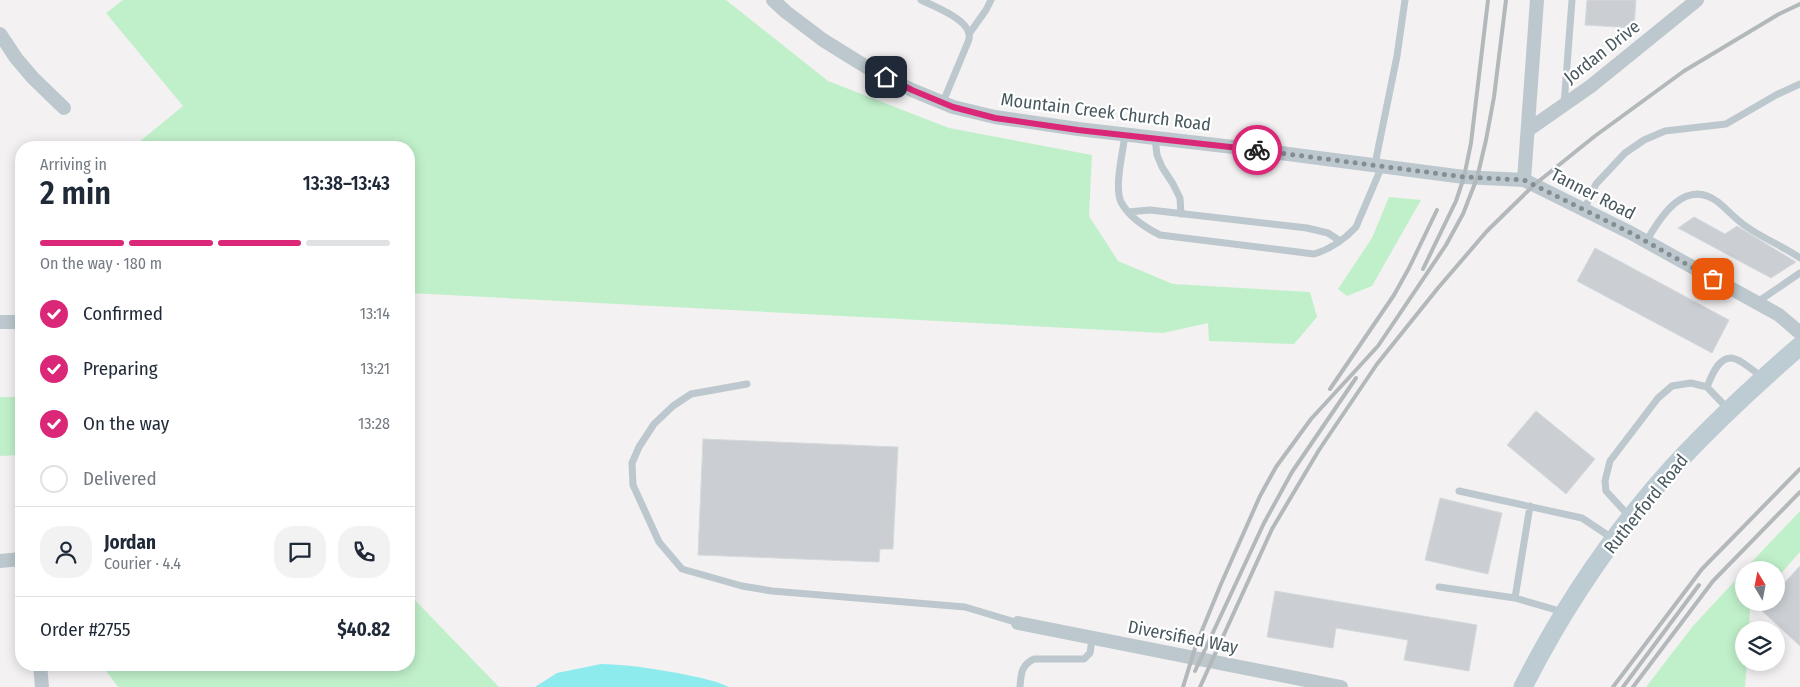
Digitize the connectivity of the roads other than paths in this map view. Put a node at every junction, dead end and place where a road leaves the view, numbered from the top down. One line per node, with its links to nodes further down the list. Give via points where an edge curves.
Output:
1 (773, 0): 11 (street, Mountain Creek Church Road, via 823,40 873,71)
2 (921, 0): 9 (lane, via 958,19)
3 (991, 0): 9 (lane)
4 (1405, 0): 17 (lane)
5 (1537, 0): 14 (street, Tanner Road)
6 (1572, 0): 12 (lane)
7 (1697, 0): 12 (street, Jordan Drive)
8 (0, 34): 13 (street, via 33,78)
9 (969, 34): 11 (lane)
10 (1800, 84): 19 (lane, via 1726,124 1665,131 1644,140 1625,153 1596,184)
11 (943, 102): 15 (street, Mountain Creek Church Road, via 995,118)
12 (1564, 105): 14 (street, Jordan Drive)
13 (64, 108)
14 (1528, 130): 18 (street, Tanner Road)
15 (1125, 135): 16 (street, Mountain Creek Church Road); 20 (lane, via 1119,189 1121,201)
16 (1155, 138): 17 (street, Mountain Creek Church Road); 21 (lane, via 1159,161 1180,198)
17 (1379, 165): 18 (street, Mountain Creek Church Road, via 1464,177); 22 (lane, via 1356,227)
18 (1524, 180): 19 (street, Tanner Road)
19 (1584, 210): 23 (street, Tanner Road)
20 (1128, 212): 21 (lane, via 1150,210); 22 (lane, via 1160,236 1314,254 1328,250)
21 (1181, 214): 22 (lane, via 1307,228 1328,233)
22 (1340, 241)
23 (1646, 242): 24 (lane, via 1670,205 1696,194 1717,201 1748,228); 26 (street, Tanner Road)
24 (1800, 258)
25 (1800, 273): 26 (lane)
26 (1756, 303): 29 (street, Tanner Road, via 1779,315)
27 (0, 322): 28 (street)
28 (15, 322)
29 (1800, 334)
30 (1800, 346): 31 (street, Rutherford Road)
31 (1763, 378): 33 (lane, via 1739,359 1731,358 1717,366); 34 (street, Rutherford Road)
32 (747, 384): 44 (lane, via 691,394 673,406 654,424 632,463 633,485 659,542 682,569 772,591 965,607)
33 (1706, 388): 34 (lane); 37 (lane, via 1691,383 1672,386 1658,398 1610,461 1606,491)
34 (1729, 410): 37 (street, Rutherford Road, via 1673,467)
35 (1459, 491): 36 (lane)
36 (1530, 506): 38 (lane, via 1582,518); 42 (lane)
37 (1631, 518): 38 (street, Rutherford Road)
38 (1615, 540): 43 (street, Rutherford Road)
39 (15, 560): 40 (street)
40 (0, 561)
41 (1439, 587): 42 (lane)
42 (1515, 598): 43 (lane)
43 (1564, 613): 50 (street, Rutherford Road)
44 (1018, 623): 45 (street, Diversified Way)
45 (1092, 639): 48 (lane, via 1090,653 1084,659 1034,659 1027,662 1021,672); 49 (street, Diversified Way)
46 (41, 671): 47 (street)
47 (42, 687)
48 (1020, 687)
49 (1341, 687)
50 (1523, 687)

